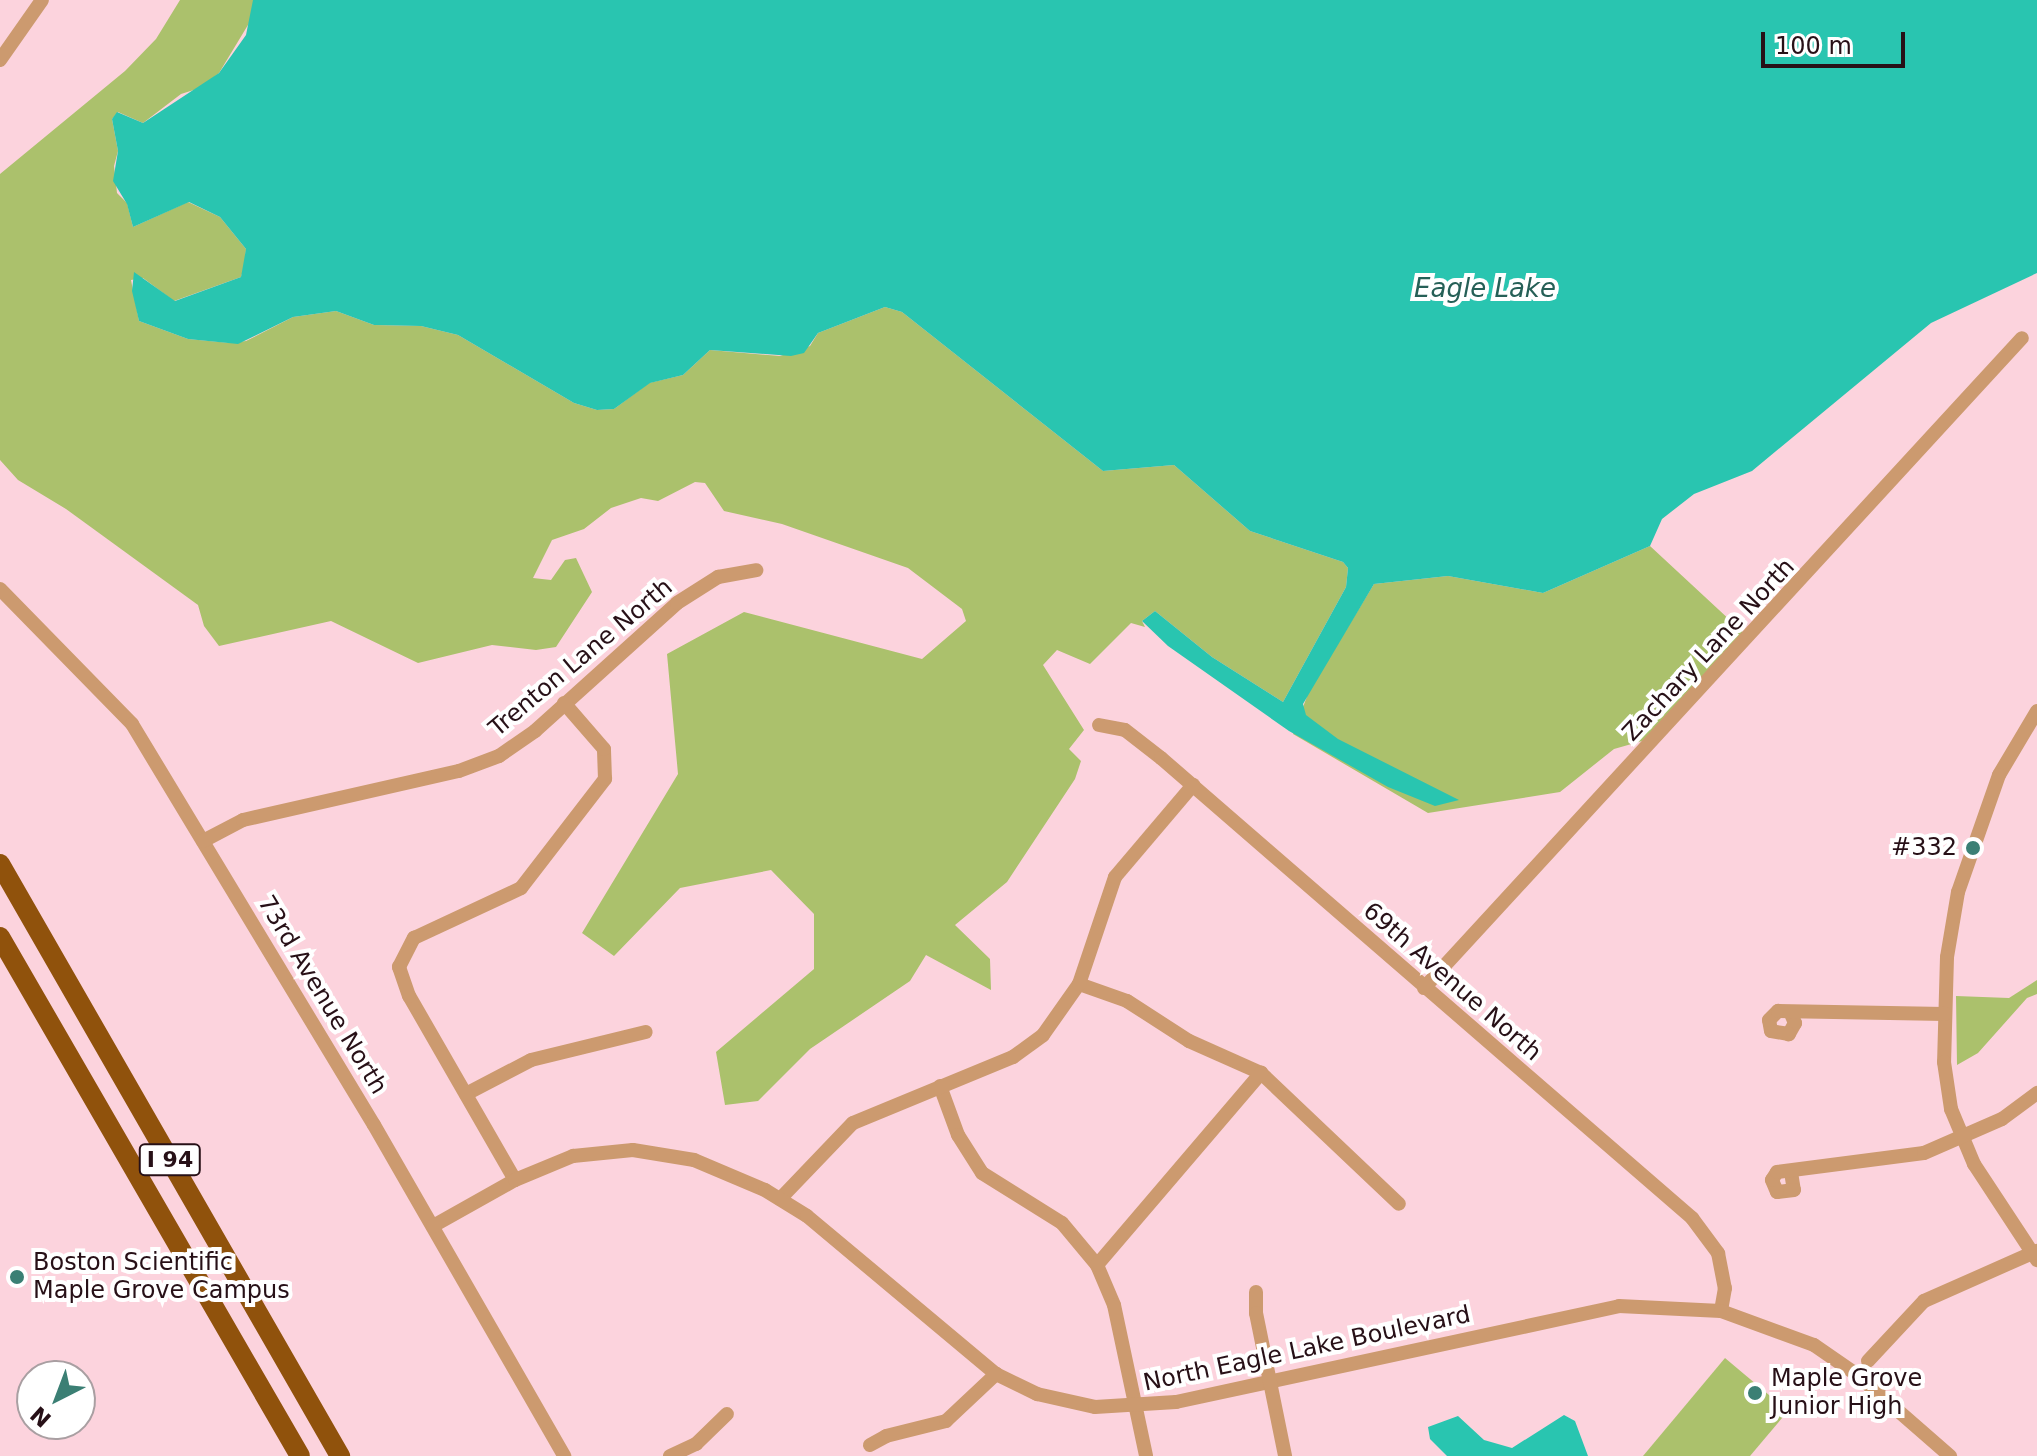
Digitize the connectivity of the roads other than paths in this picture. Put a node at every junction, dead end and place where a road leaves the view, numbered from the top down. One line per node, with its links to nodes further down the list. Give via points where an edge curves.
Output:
1 (42, 0): 2 (street)
2 (0, 60)
3 (2022, 338): 14 (street, Zachary Lane North)
4 (756, 570): 6 (street, Trenton Lane North, via 718,577 677,603)
5 (0, 589): 10 (street, 73rd Avenue North, via 120,708)
6 (564, 703): 10 (street, Trenton Lane North, via 518,744 480,764 243,820); 21 (street, via 604,749 605,779 521,888 414,938 401,959 409,996)
7 (2037, 711): 16 (street, via 1999,775 1958,892 1947,957)
8 (1099, 725): 9 (street, 69th Avenue North, via 1125,730)
9 (1193, 785): 13 (street, via 1115,877); 14 (street, 69th Avenue North)
10 (203, 841): 27 (street, 73rd Avenue North)
11 (0, 864): 40 (highway, I 94)
12 (0, 937): 39 (highway, I 94)
13 (1079, 984): 18 (street, via 1127,1001 1189,1041); 19 (street, via 1053,1024 1023,1050)
14 (1424, 988): 31 (street, 69th Avenue North, via 1700,1226 1723,1271)
15 (1791, 1014): 16 (street)
16 (1945, 1014): 22 (street, via 1946,1086)
17 (646, 1032): 21 (street, via 531,1060)
18 (1261, 1073): 26 (street); 29 (street)
19 (940, 1086): 25 (street, via 853,1123); 29 (street, via 958,1135 982,1173 1062,1223)
20 (2037, 1093): 22 (street)
21 (466, 1094): 24 (street)
22 (1963, 1138): 23 (street, via 1924,1153); 28 (street, via 1984,1185)
23 (1791, 1172)
24 (515, 1180): 25 (street, North Eagle Lake Boulevard, via 573,1156 633,1150 694,1160); 27 (street, North Eagle Lake Boulevard)
25 (780, 1199): 33 (street, North Eagle Lake Boulevard)
26 (1399, 1204)
27 (433, 1226): 41 (street, 73rd Avenue North)
28 (2035, 1255): 32 (street, via 1924,1301)
29 (1097, 1265): 35 (street, via 1114,1305)
30 (1256, 1292): 34 (street)
31 (1721, 1311): 34 (street, North Eagle Lake Boulevard, via 1619,1306); 45 (street, North Eagle Lake Boulevard, via 1814,1345 1856,1374)
32 (1868, 1361)
33 (996, 1374): 35 (street, North Eagle Lake Boulevard, via 1069,1402); 37 (street, via 946,1421)
34 (1269, 1382): 35 (street, North Eagle Lake Boulevard); 44 (street)
35 (1136, 1408): 43 (street)
36 (727, 1414): 38 (street)
37 (870, 1445)
38 (688, 1453): 42 (street)
39 (300, 1456)
40 (340, 1456)
41 (564, 1456)
42 (670, 1456)
43 (1146, 1456)
44 (1285, 1456)
45 (1950, 1456)

